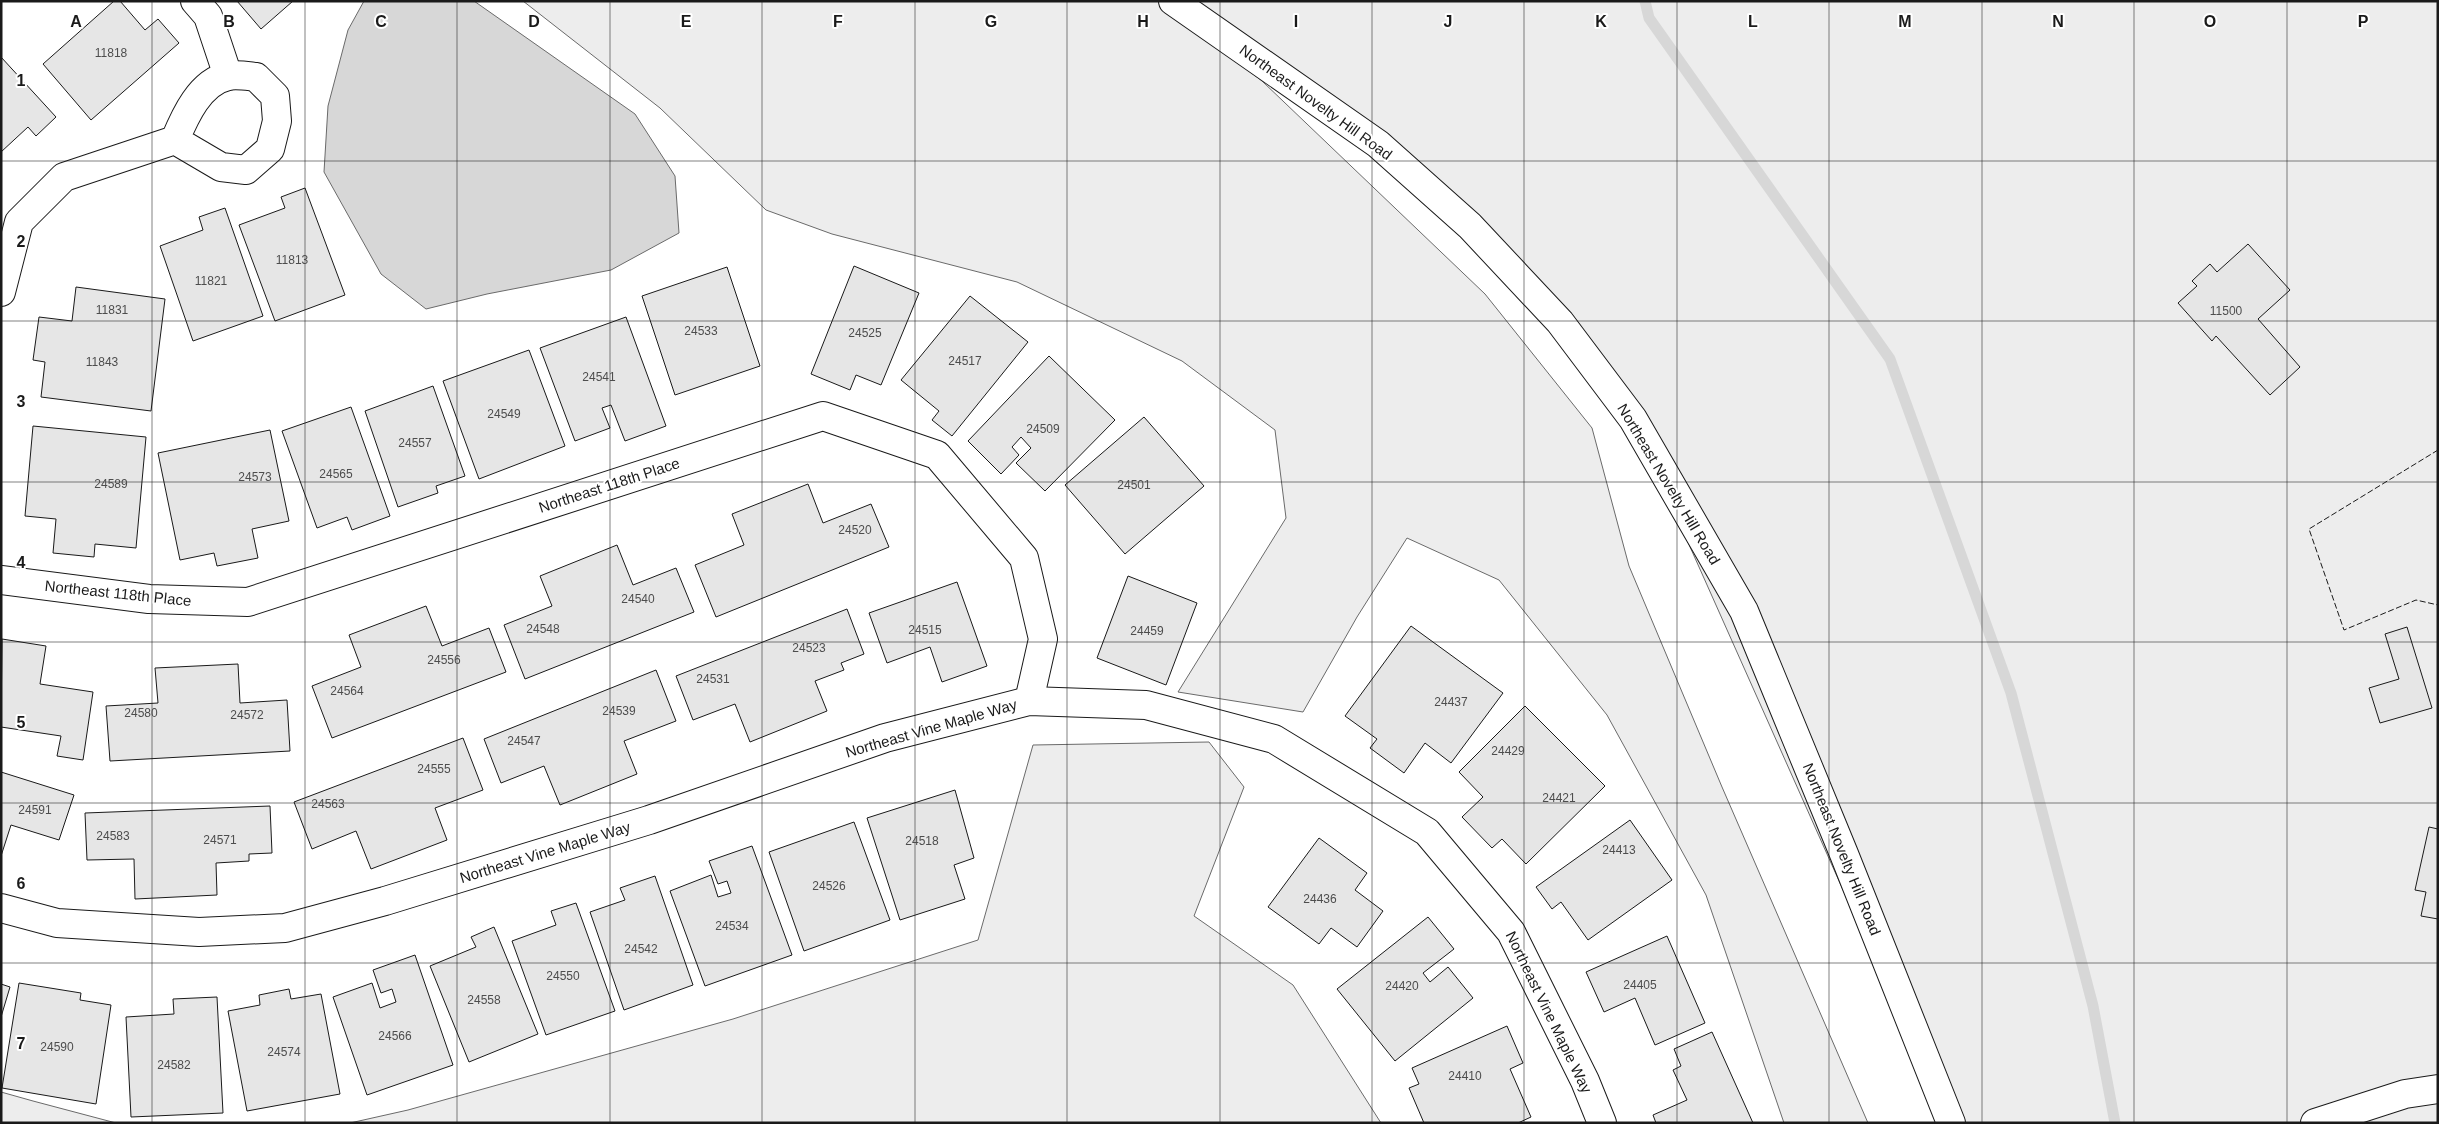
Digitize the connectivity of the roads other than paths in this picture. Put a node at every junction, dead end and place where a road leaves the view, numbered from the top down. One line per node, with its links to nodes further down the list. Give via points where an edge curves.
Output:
1 (195, 1): 3 (street, via 208,16)
2 (1173, 1): 11 (street, Northeast Novelty Hill Road, via 1378,144 1463,220 1560,322 1633,419 1744,611)
3 (228, 76): 4 (street, via 208,86 186,112); 4 (street, via 256,77 275,96 277,121 270,150 246,170 221,167)
4 (175, 140): 5 (street, via 64,177 19,222)
5 (1, 292)
6 (1, 580): 7 (street, Northeast 118th Place, via 149,599 248,602 823,416 937,455 1024,558 1043,640)
7 (1029, 701): 8 (street, Northeast Vine Maple Way, via 885,738 649,820 385,901 284,928 199,932 57,923); 10 (street, Northeast Vine Maple Way, via 1146,705 1274,739 1427,832 1511,932 1585,1081)
8 (1, 908)
9 (2438, 1089): 12 (street, via 2405,1094)
10 (1602, 1123)
11 (1951, 1123)
12 (2315, 1123)

